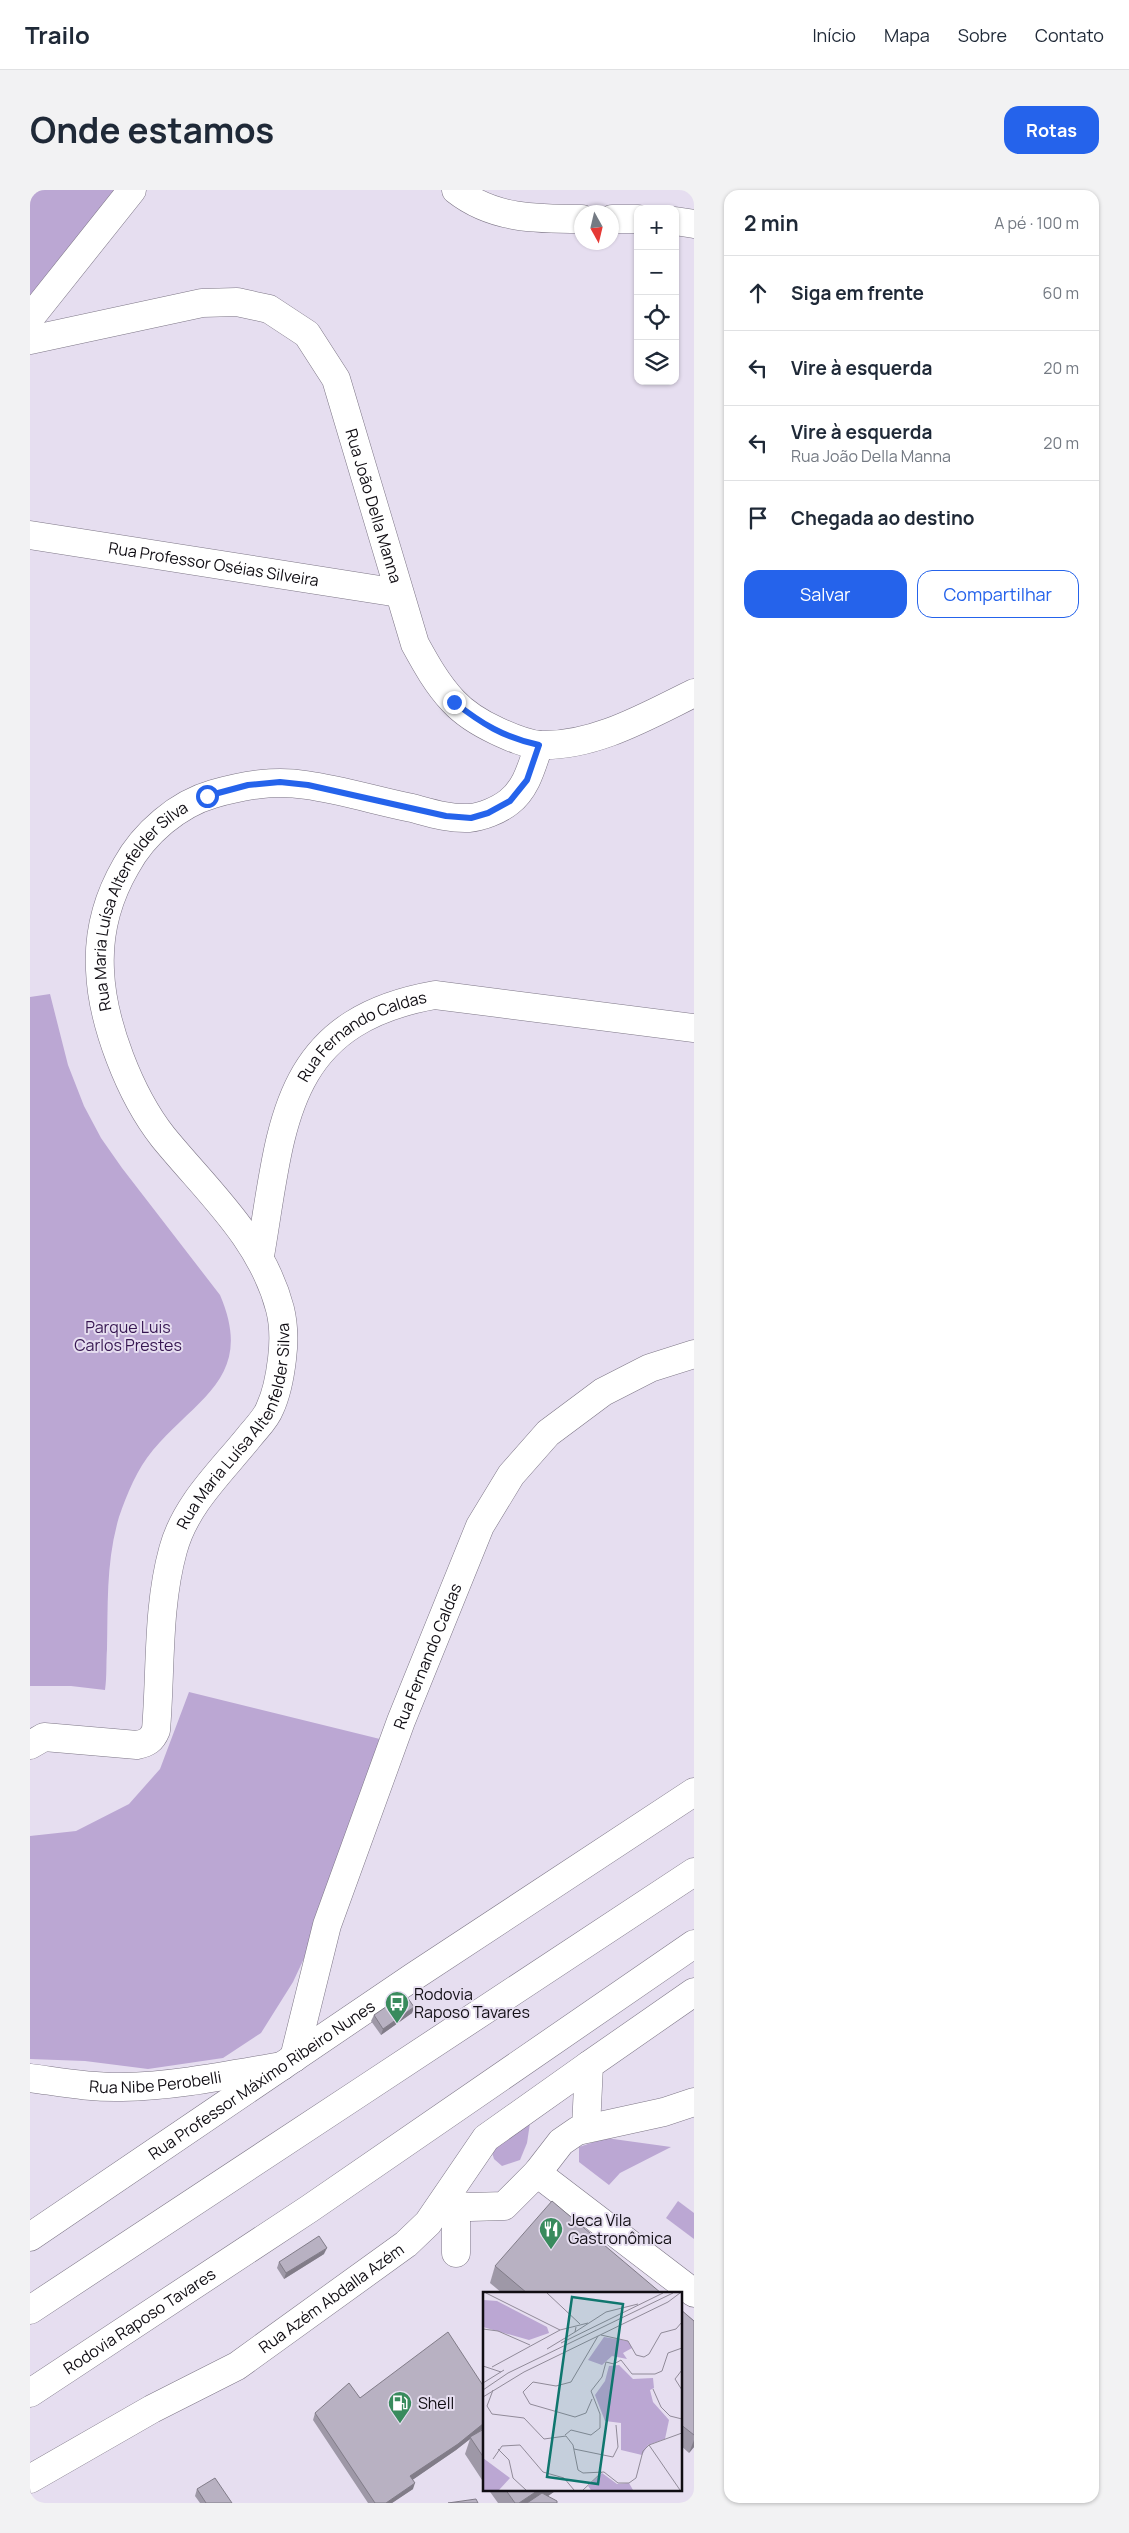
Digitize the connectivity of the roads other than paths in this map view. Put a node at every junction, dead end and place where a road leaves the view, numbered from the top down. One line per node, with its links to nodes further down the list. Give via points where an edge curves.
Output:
1 (132, 190): 8 (main road)
2 (456, 190): 3 (main road, via 471,202 501,214)
3 (574, 219)
4 (619, 219): 5 (main road)
5 (634, 220)
6 (679, 222): 7 (main road)
7 (694, 224)
8 (30, 318)
9 (30, 340): 11 (main road, Rua João Della Manna, via 202,303 237,302 270,309 307,334 336,379)
10 (30, 535): 11 (main road, Rua Professor Oséias Silveira)
11 (398, 592): 13 (main road, Rua João Della Manna, via 415,644 454,702 485,726 516,740)
12 (694, 692): 13 (main road, Rua João Della Manna, via 600,735 568,743)
13 (539, 745): 15 (main road, Rua Maria Luísa Altenfelder Silva, via 527,780 510,801 471,818 446,816 308,785 280,782 248,785 207,796 178,809 157,827 128,862 110,897 102,931 100,970 108,1019 126,1076 160,1133)
14 (694, 1028): 15 (main road, Rua Fernando Caldas, via 435,995 403,1001 371,1013 338,1036 314,1060 296,1089 283,1127)
15 (260, 1256): 17 (main road, Rua Maria Luísa Altenfelder Silva, via 281,1312 284,1344 280,1379 269,1411 199,1496 185,1518 173,1549 165,1587 153,1738 146,1744 137,1745 44,1737)
16 (694, 1354): 22 (main road, Rua Fernando Caldas, via 650,1368 603,1392 548,1433 511,1475 480,1526 401,1721 327,1925)
17 (30, 1745)
18 (694, 1792): 22 (main road, Rua Professor Máximo Ribeiro Nunes)
19 (694, 1872): 32 (main road)
20 (694, 1944): 33 (main road, Rodovia Raposo Tavares, via 317,2203)
21 (694, 1992): 23 (main road, Rua Azém Abdalla Azém)
22 (288, 2062): 24 (main road, Rua Nibe Perobelli, via 188,2082 122,2087 85,2086); 29 (main road, Rua Professor Máximo Ribeiro Nunes)
23 (589, 2064): 26 (main road); 28 (main road, Rua Azém Abdalla Azém, via 486,2138)
24 (30, 2078)
25 (694, 2102): 26 (main road, via 664,2112)
26 (586, 2128): 27 (main road, via 561,2142)
27 (537, 2172): 28 (main road, via 504,2206); 31 (main road)
28 (442, 2204): 30 (main road, via 456,2220); 34 (main road, Rua Azém Abdalla Azém, via 428,2224 406,2244 237,2366 152,2409)
29 (30, 2237)
30 (456, 2253)
31 (694, 2293)
32 (30, 2310)
33 (30, 2393)
34 (30, 2479)

